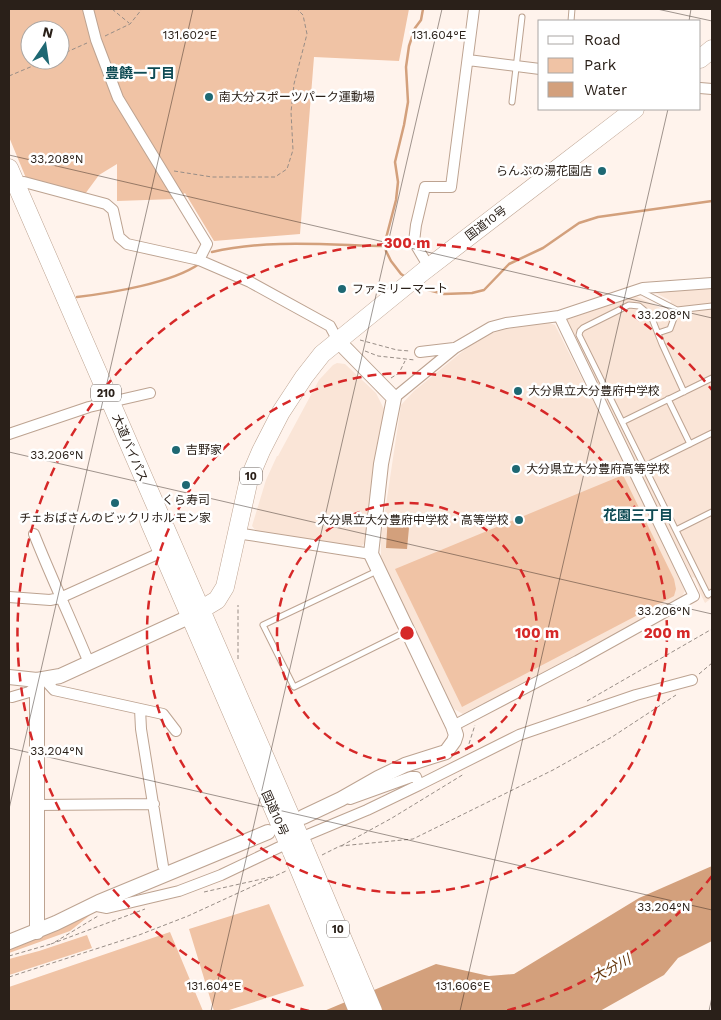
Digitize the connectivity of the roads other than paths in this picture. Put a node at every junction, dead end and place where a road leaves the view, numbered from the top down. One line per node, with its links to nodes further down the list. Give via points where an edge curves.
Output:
1 (88, 9): 13 (street, via 118,98 207,244)
2 (474, 9): 6 (street)
3 (522, 17): 7 (lane)
4 (712, 49): 5 (highway)
5 (701, 58)
6 (468, 60): 7 (street); 14 (street, via 452,187 425,187 416,225 414,242)
7 (517, 66): 8 (street); 9 (lane)
8 (538, 69)
9 (512, 102)
10 (634, 110): 14 (highway, 国道10号 / 10)
11 (9, 168): 12 (highway, 大道バイパス / 210)
12 (13, 191): 13 (street, via 24,182 106,204 112,210 119,237 126,244); 29 (highway, 大道バイパス / 210)
13 (199, 260): 21 (street, via 250,282 330,326)
14 (426, 269): 21 (highway, 国道10号 / 10)
15 (712, 283): 16 (street)
16 (637, 289): 18 (lane); 19 (street)
17 (712, 306): 18 (lane)
18 (677, 310): 20 (lane, via 670,329)
19 (559, 316): 22 (street, via 491,327); 53 (street, via 694,596)
20 (658, 333): 25 (lane); 30 (lane, via 644,308 631,304 580,331 579,336)
21 (338, 341): 27 (street); 38 (highway, 国道10号 / 10, via 307,385 269,454); 45 (highway, 国道10号 / 10, via 322,354 304,377 261,451 250,479 225,587 217,600)
22 (455, 348): 23 (street); 27 (street)
23 (419, 356)
24 (712, 378): 25 (lane)
25 (684, 392): 28 (lane)
26 (150, 393): 29 (street)
27 (394, 398): 40 (street)
28 (668, 400): 30 (lane); 33 (lane)
29 (104, 403): 32 (street); 39 (highway, 大道バイパス / 210); 45 (highway, 大道バイパス / 210)
30 (622, 422): 34 (lane)
31 (712, 433): 33 (lane)
32 (9, 434)
33 (690, 444): 34 (lane)
34 (644, 466): 36 (lane)
35 (712, 512): 36 (lane)
36 (676, 530): 42 (lane, via 708,594)
37 (34, 534): 44 (street)
38 (243, 534): 40 (street); 45 (highway, 国道10号 / 10, via 229,593 223,604)
39 (162, 552): 44 (street); 45 (highway, 大道バイパス / 210)
40 (371, 554): 41 (street)
41 (379, 570): 46 (street); 46 (lane, via 263,625 294,687)
42 (712, 592)
43 (9, 597): 44 (street)
44 (60, 598): 47 (street)
45 (198, 615): 47 (street); 61 (highway, 国道10号 / 10)
46 (408, 631): 53 (street)
47 (89, 663): 50 (street)
48 (9, 677): 50 (street)
49 (692, 680): 55 (street, via 636,695 519,735 471,754)
50 (39, 682): 51 (street, via 29,692); 52 (street, via 54,690); 58 (street)
51 (12, 697)
52 (140, 709): 54 (street, via 163,714); 57 (street)
53 (453, 726): 56 (street, via 456,735 446,752 406,765)
54 (176, 731)
55 (419, 785): 56 (street, via 416,777 411,777 352,799); 61 (street, via 367,810)
56 (341, 799): 59 (street)
57 (154, 804): 58 (street); 62 (street)
58 (37, 805): 64 (street)
59 (303, 817)
60 (268, 832): 63 (street)
61 (298, 851): 63 (street, via 179,892 107,908); 66 (highway, 国道10号 / 10, bridge); 67 (highway, 国道10号 / 10, bridge)
62 (163, 866)
63 (92, 905): 64 (street)
64 (37, 932): 65 (street)
65 (9, 942)
66 (358, 1011)
67 (373, 1011)

